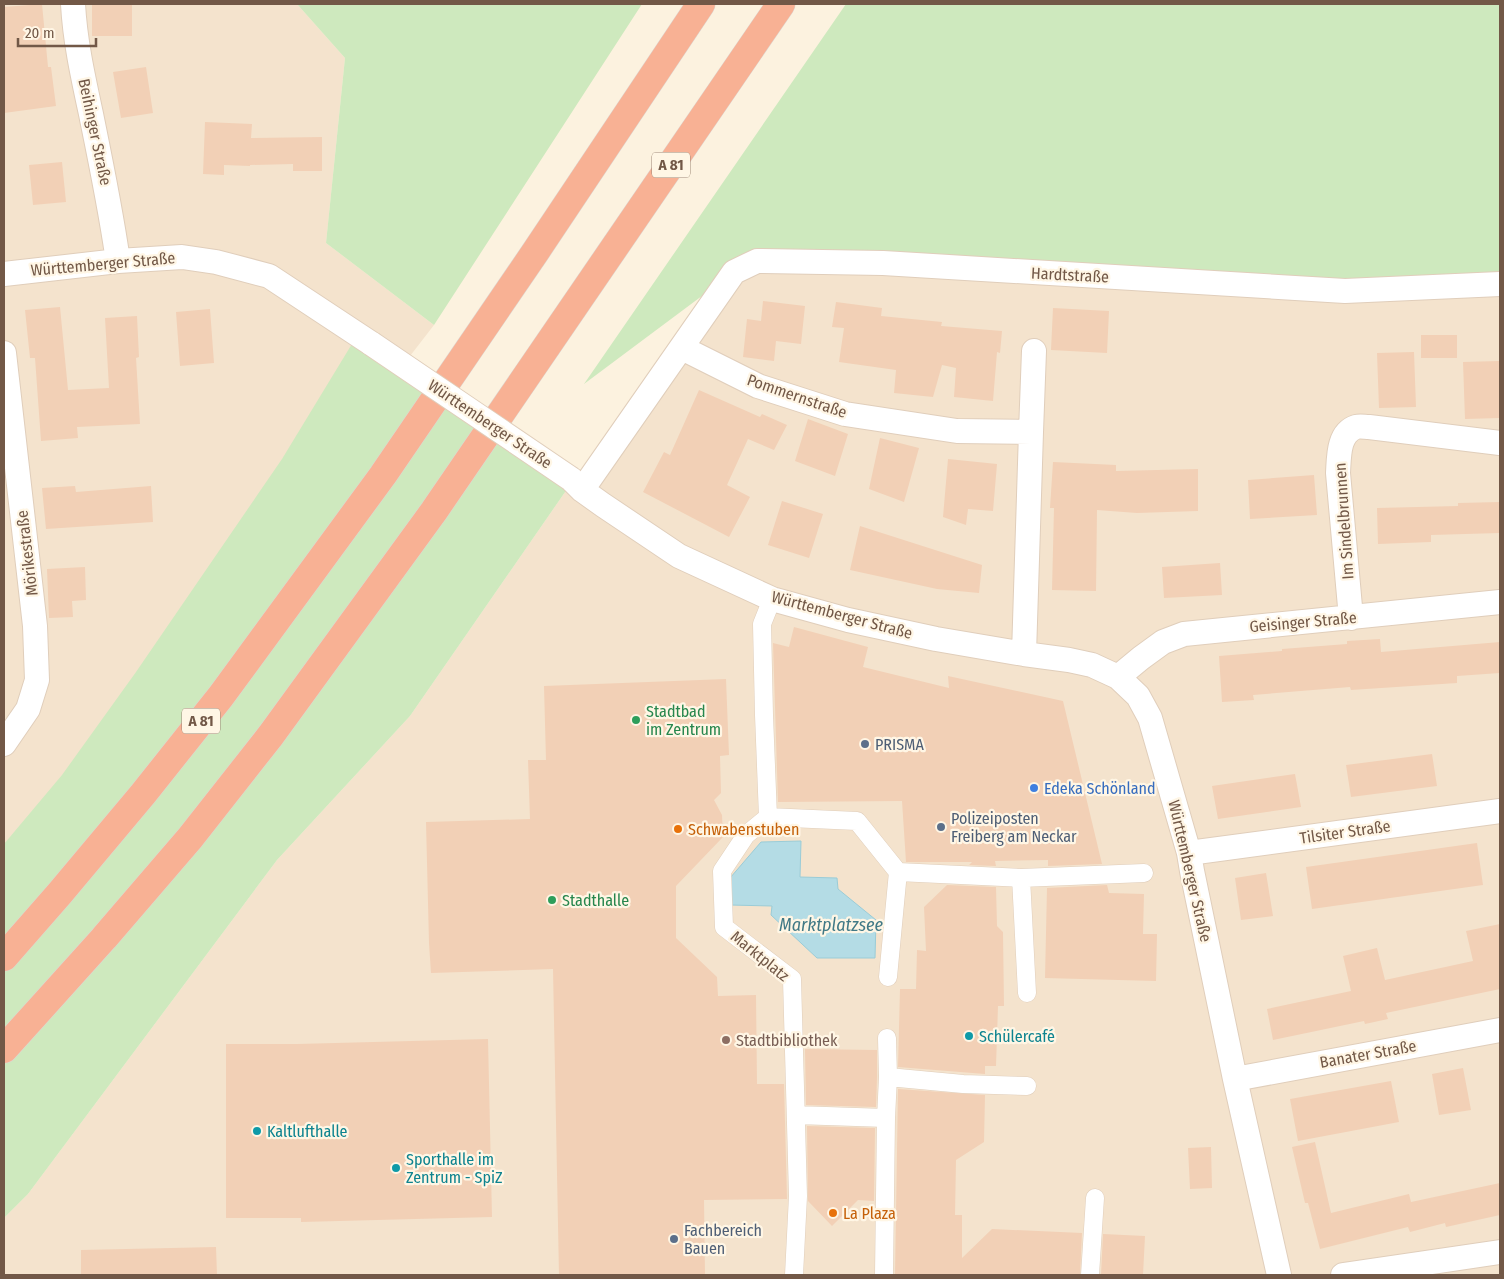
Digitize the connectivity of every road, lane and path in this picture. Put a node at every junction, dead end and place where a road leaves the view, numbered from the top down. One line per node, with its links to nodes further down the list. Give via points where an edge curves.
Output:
1 (73, 4): 4 (street, Beihinger Straße)
2 (701, 4): 25 (highway, A 81, via 383,475 221,696 143,794)
3 (781, 4): 30 (highway, A 81, via 434,511 271,735 190,838)
4 (118, 261): 5 (street, Württemberger Straße); 12 (street, Württemberger Straße, bridge, via 182,257 269,276)
5 (4, 274)
6 (1500, 284): 7 (street, Hardtstraße, via 1345,291 883,263 757,261 734,272)
7 (682, 348): 10 (street, Pommernstraße, via 758,386 845,414 957,431); 12 (street)
8 (1034, 351): 10 (street)
9 (4, 353): 18 (street, Mörikestraße, via 35,626 37,680 28,709)
10 (1031, 432): 16 (street)
11 (1500, 443): 15 (street, Im Sindelbrunnen, via 1368,427 1356,427 1345,434 1339,451 1338,473)
12 (576, 484): 13 (street, Württemberger Straße, via 679,556)
13 (772, 598): 16 (street, Württemberger Straße, via 848,620); 20 (street, via 762,624)
14 (1500, 602): 15 (street, Geisinger Straße)
15 (1351, 618): 17 (street, Geisinger Straße, via 1184,634 1163,642)
16 (1024, 654): 17 (street, Württemberger Straße, via 1092,665)
17 (1118, 677): 21 (street, Württemberger Straße, via 1138,696 1150,718)
18 (4, 744)
19 (1500, 811): 21 (street, Tilsiter Straße)
20 (768, 817): 22 (street, via 857,821); 34 (street, Marktplatz, via 746,835 722,871 724,927 792,979)
21 (1189, 853): 32 (street, Württemberger Straße)
22 (898, 872): 24 (street); 26 (street)
23 (1144, 873): 24 (street)
24 (1021, 878): 27 (street)
25 (4, 957)
26 (888, 977)
27 (1027, 994)
28 (1500, 1030): 32 (street, Banater Straße)
29 (888, 1038): 31 (street)
30 (4, 1049)
31 (888, 1077): 33 (street); 35 (street)
32 (1235, 1079): 41 (street, Württemberger Straße)
33 (1027, 1086)
34 (796, 1115): 35 (street); 38 (street, Marktplatz, via 798,1196)
35 (886, 1118): 39 (street)
36 (1095, 1198): 40 (street)
37 (1500, 1252): 42 (street)
38 (794, 1275)
39 (884, 1275)
40 (1090, 1275)
41 (1280, 1275)
42 (1343, 1275)

